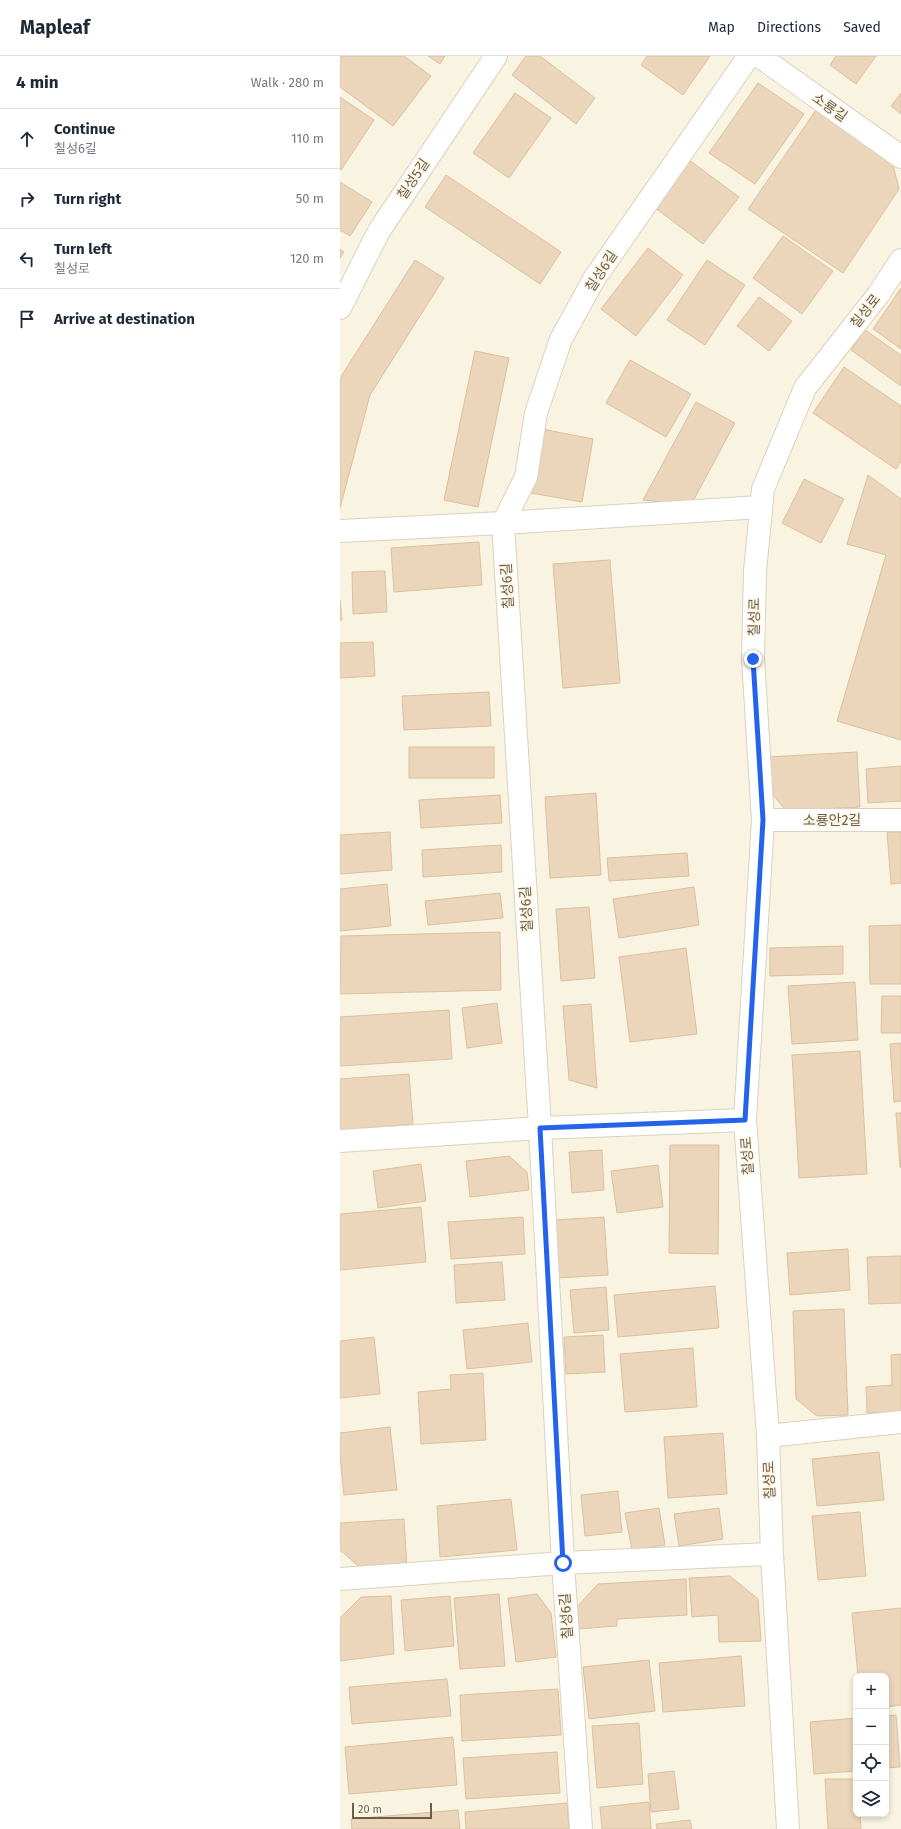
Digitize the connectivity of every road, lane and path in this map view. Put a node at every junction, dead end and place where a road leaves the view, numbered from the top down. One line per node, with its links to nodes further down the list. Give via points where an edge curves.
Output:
1 (496, 56): 6 (street, 칠성5길, via 379,230)
2 (750, 56): 8 (street, 칠성6길, via 594,279 561,339 536,413 526,477)
3 (759, 56): 4 (street, 소룡길)
4 (901, 157)
5 (901, 260): 7 (street, 칠성로, via 878,295 805,388 763,489)
6 (340, 308)
7 (761, 507): 8 (street); 10 (street, 칠성로, via 755,571 753,659)
8 (503, 523): 9 (street); 13 (street, 칠성6길)
9 (340, 531)
10 (763, 820): 11 (street, 소룡안2길); 12 (street, 칠성로)
11 (901, 820)
12 (745, 1120): 13 (street); 16 (street, 칠성로)
13 (540, 1128): 14 (street); 18 (street, 칠성6길)
14 (340, 1141)
15 (901, 1422): 16 (street)
16 (768, 1436): 17 (street, 칠성로)
17 (772, 1554): 18 (street); 21 (street, 칠성로)
18 (563, 1563): 19 (street); 20 (street, 칠성6길)
19 (340, 1579)
20 (581, 1829)
21 (788, 1829)

